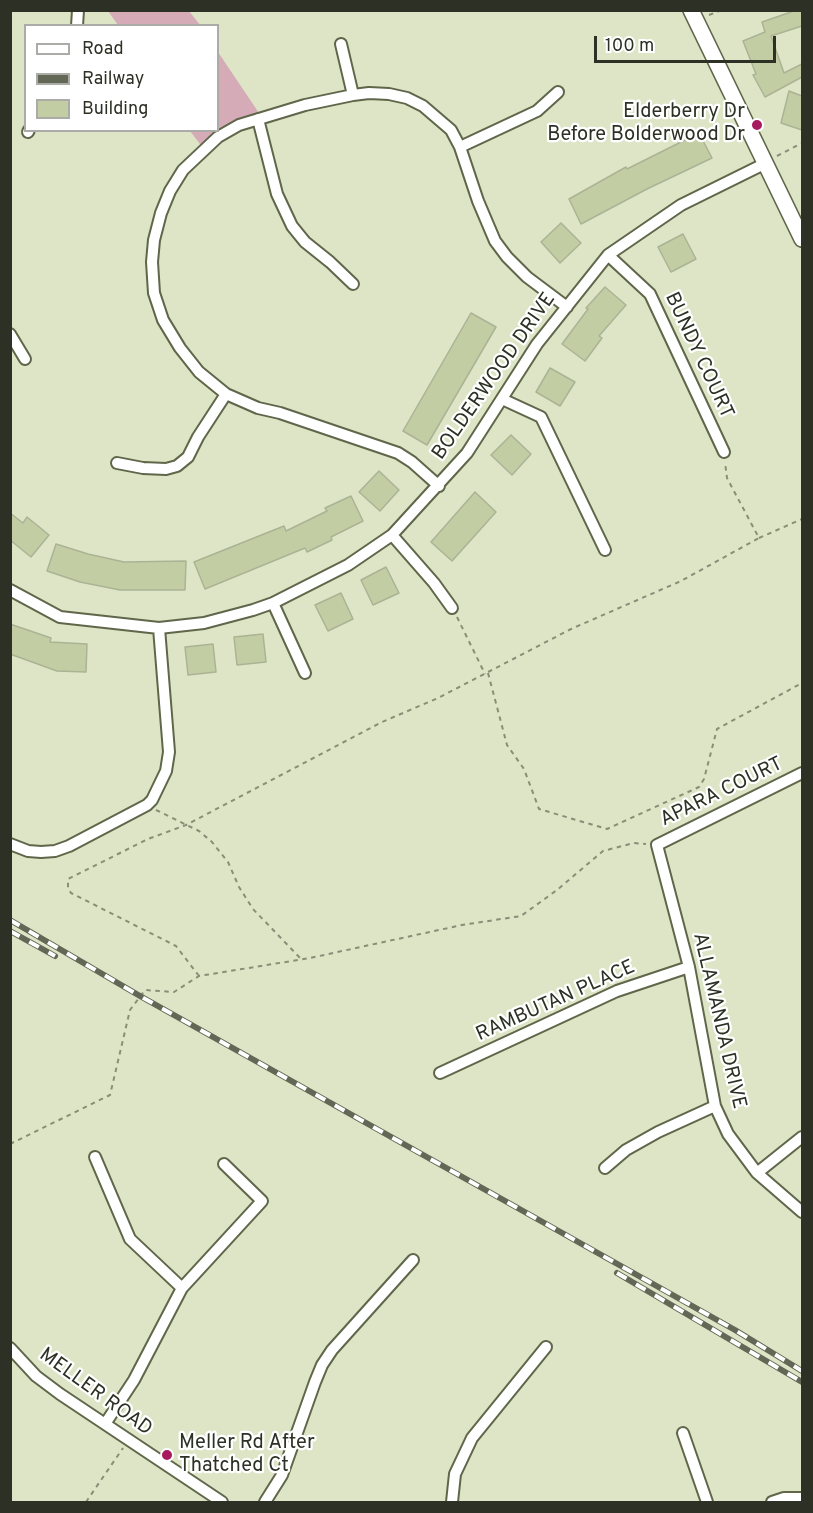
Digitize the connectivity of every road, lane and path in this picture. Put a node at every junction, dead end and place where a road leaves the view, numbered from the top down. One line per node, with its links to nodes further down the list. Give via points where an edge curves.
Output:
1 (691, 10): 10 (street)
2 (722, 10): 3 (path)
3 (709, 15)
4 (341, 44): 6 (street)
5 (558, 92): 9 (street, via 537,111)
6 (353, 95): 7 (street); 9 (street, via 407,98 451,130)
7 (258, 119): 13 (street, via 277,194 292,226); 17 (street, via 218,137 183,170 161,213 154,240 154,293 163,320 200,372)
8 (802, 143): 10 (path)
9 (460, 147): 14 (street, via 495,241 527,277)
10 (770, 160): 11 (street); 12 (street, BOLDERWOOD DRIVE, via 681,205)
11 (802, 239)
12 (608, 255): 14 (street, BOLDERWOOD DRIVE); 19 (street, BUNDY COURT, via 650,294)
13 (353, 284)
14 (567, 307): 18 (street, BOLDERWOOD DRIVE)
15 (10, 333): 16 (street)
16 (25, 359)
17 (226, 394): 20 (street, via 188,457 177,466 143,468); 21 (street, via 398,453)
18 (501, 399): 21 (street, BOLDERWOOD DRIVE, via 467,453); 25 (street, via 541,417)
19 (724, 452): 24 (path, via 727,478)
20 (117, 463)
21 (439, 486): 23 (street, BOLDERWOOD DRIVE)
22 (802, 519): 24 (path)
23 (392, 536): 27 (street, BOLDERWOOD DRIVE, via 348,566); 28 (street)
24 (759, 538): 31 (path, via 681,581 571,628)
25 (605, 549)
26 (10, 590): 29 (street, BOLDERWOOD DRIVE, via 60,617)
27 (273, 603): 29 (street, BOLDERWOOD DRIVE, via 229,618); 30 (street)
28 (452, 608): 31 (path)
29 (159, 628): 34 (street, via 169,752 166,771)
30 (305, 673)
31 (486, 673): 32 (path, via 507,745 524,769 539,809 608,829 699,787 717,729); 35 (path, via 382,722)
32 (802, 683)
33 (802, 773): 37 (street, APARA COURT)
34 (147, 805): 35 (path); 36 (street, via 55,851 28,851)
35 (186, 825): 38 (path, via 219,850 253,909); 40 (path, via 72,876 68,888 176,945)
36 (10, 844)
37 (657, 845): 38 (path, via 634,843 603,851 521,916); 39 (street, ALLAMANDA DRIVE)
38 (301, 959): 40 (path)
39 (689, 967): 41 (street, RAMBUTAN PLACE, via 617,991); 42 (street, ALLAMANDA DRIVE)
40 (199, 976): 44 (path, via 174,992 145,990 130,1010 110,1095)
41 (440, 1073)
42 (715, 1106): 47 (street, via 626,1150); 48 (street, ALLAMANDA DRIVE, via 728,1134)
43 (802, 1137): 48 (street)
44 (10, 1144)
45 (95, 1157): 51 (street, via 130,1239)
46 (224, 1164): 51 (street, via 262,1201)
47 (605, 1168)
48 (757, 1173): 49 (street, ALLAMANDA DRIVE)
49 (802, 1212)
50 (413, 1260): 60 (street, via 322,1365 282,1475)
51 (182, 1288): 54 (street, via 134,1380)
52 (546, 1347): 61 (street, via 472,1438 455,1474)
53 (10, 1348): 54 (street, MELLER ROAD, via 36,1376)
54 (105, 1424): 56 (street, MELLER ROAD)
55 (682, 1433): 62 (street)
56 (128, 1440): 58 (path); 59 (street, MELLER ROAD)
57 (802, 1498): 63 (street)
58 (86, 1503)
59 (222, 1503)
60 (265, 1503)
61 (452, 1503)
62 (707, 1503)
63 (772, 1503)

